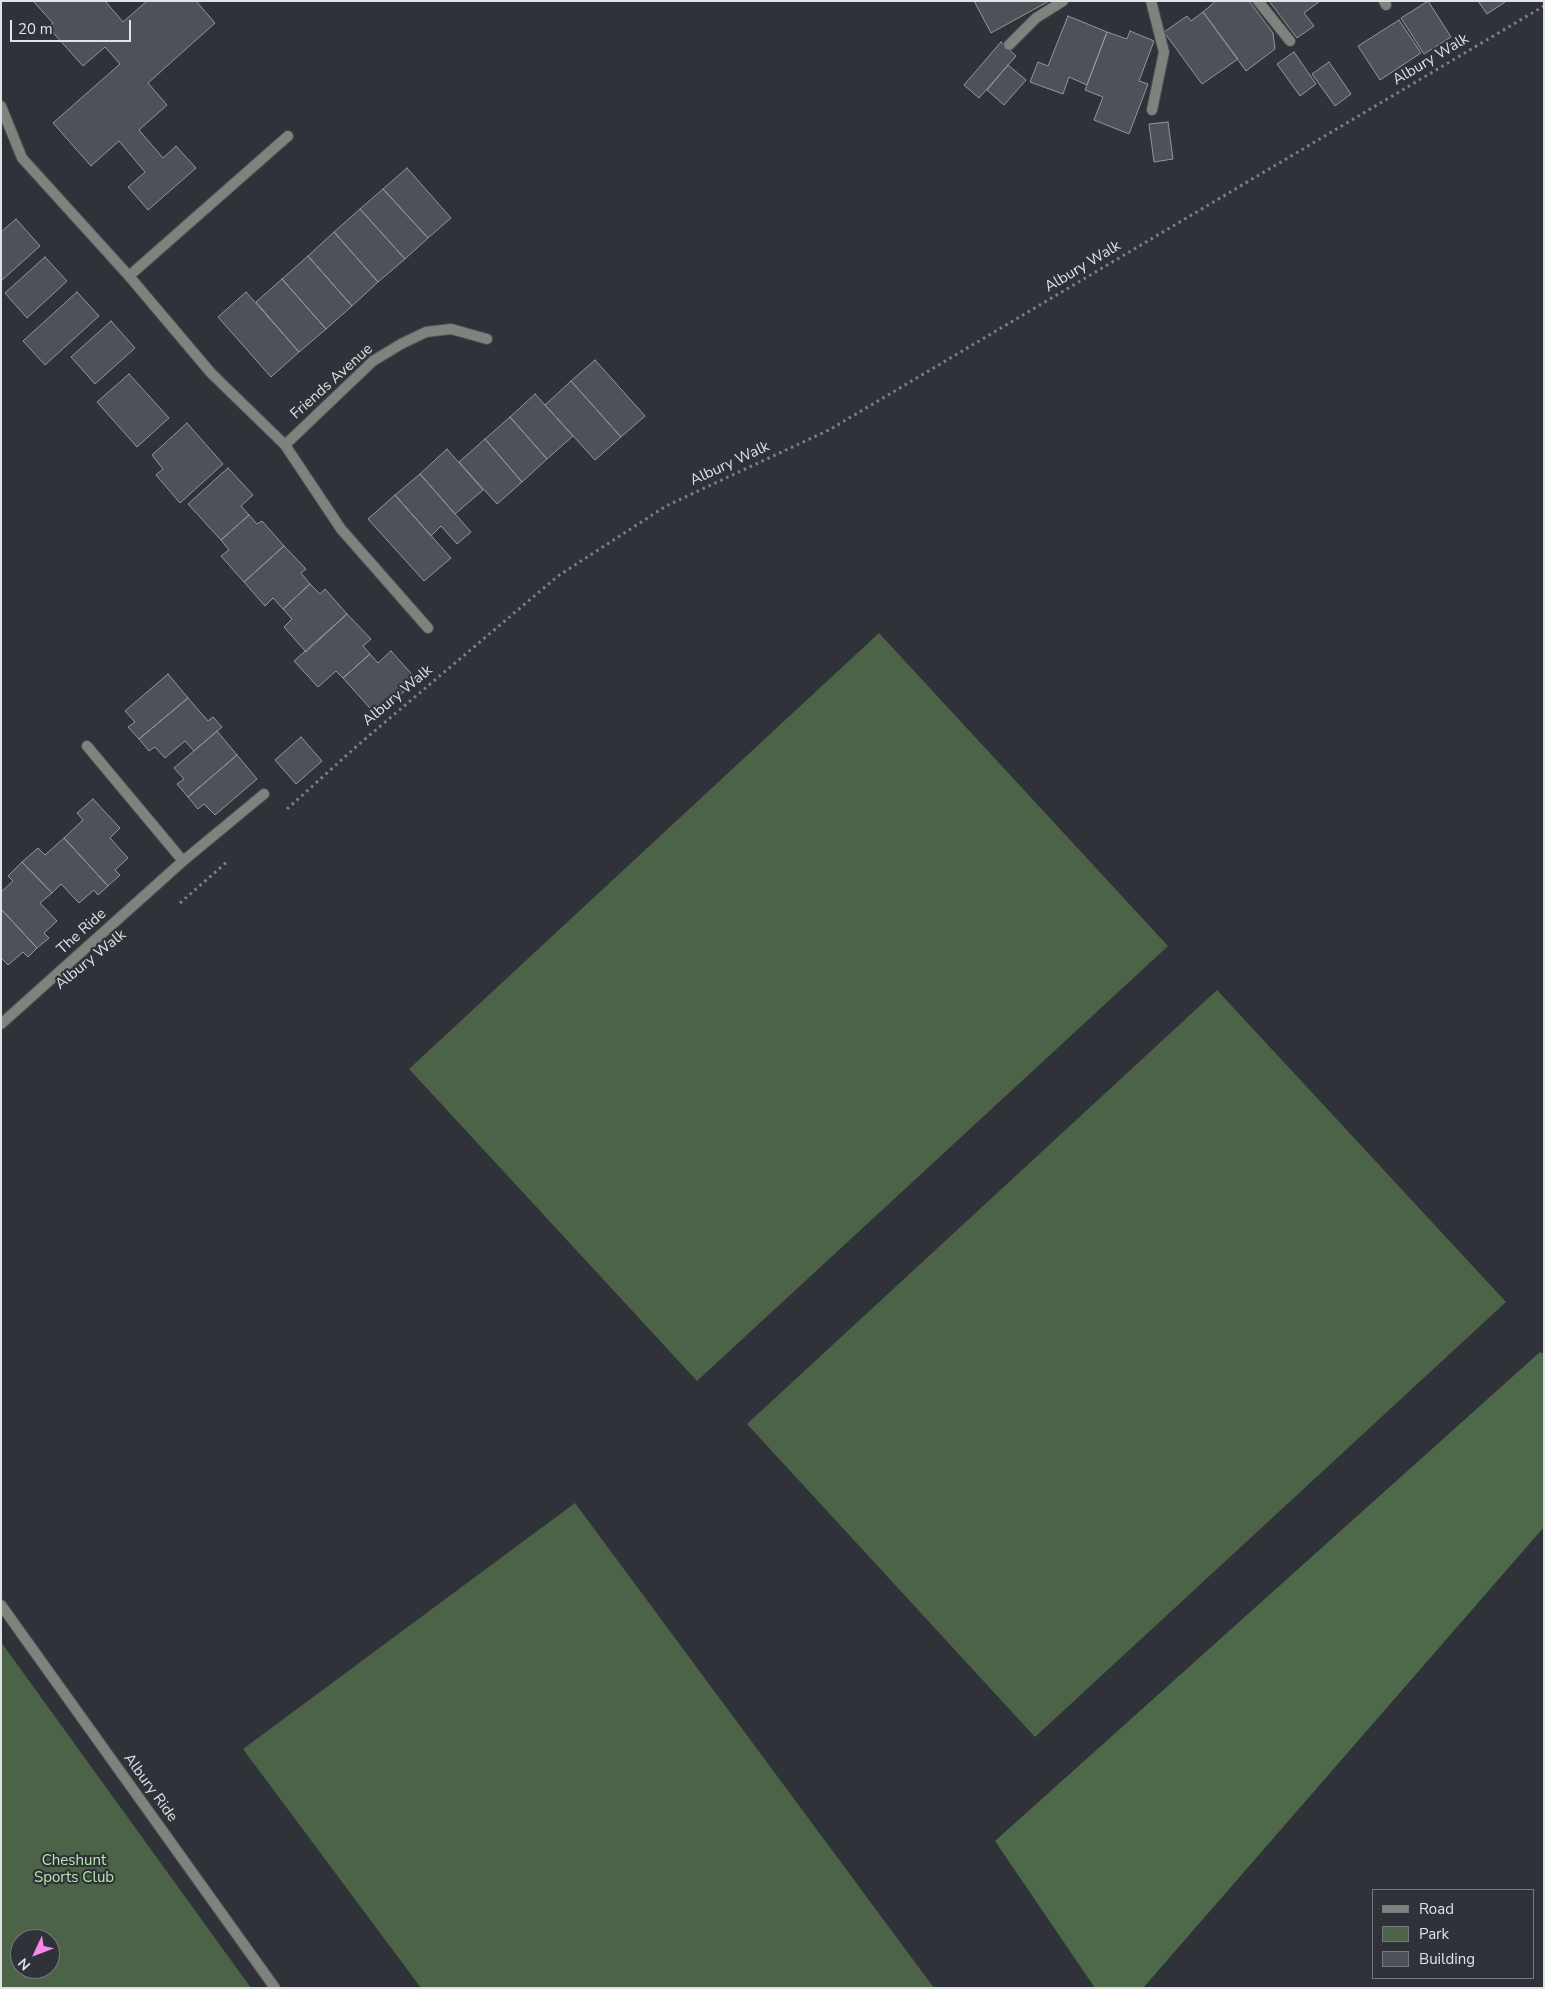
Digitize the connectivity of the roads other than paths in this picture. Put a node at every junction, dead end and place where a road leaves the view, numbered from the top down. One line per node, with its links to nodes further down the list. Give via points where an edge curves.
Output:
1 (1063, 1): 5 (street, via 1036,18)
2 (1151, 1): 7 (street, via 1164,52)
3 (1258, 1): 4 (street)
4 (1290, 41)
5 (1009, 45)
6 (1, 106): 9 (street, via 22,158)
7 (1152, 110)
8 (288, 136): 9 (street)
9 (129, 276): 11 (street, via 211,374)
10 (487, 339): 11 (street, Friends Avenue, via 451,329 426,332 401,344 373,361)
11 (285, 445): 12 (street, via 341,529)
12 (428, 628)
13 (87, 746): 15 (street)
14 (264, 794): 15 (street, The Ride)
15 (183, 861): 16 (street, The Ride)
16 (1, 1024)
17 (1, 1606): 18 (street, Albury Ride)
18 (275, 1988)

